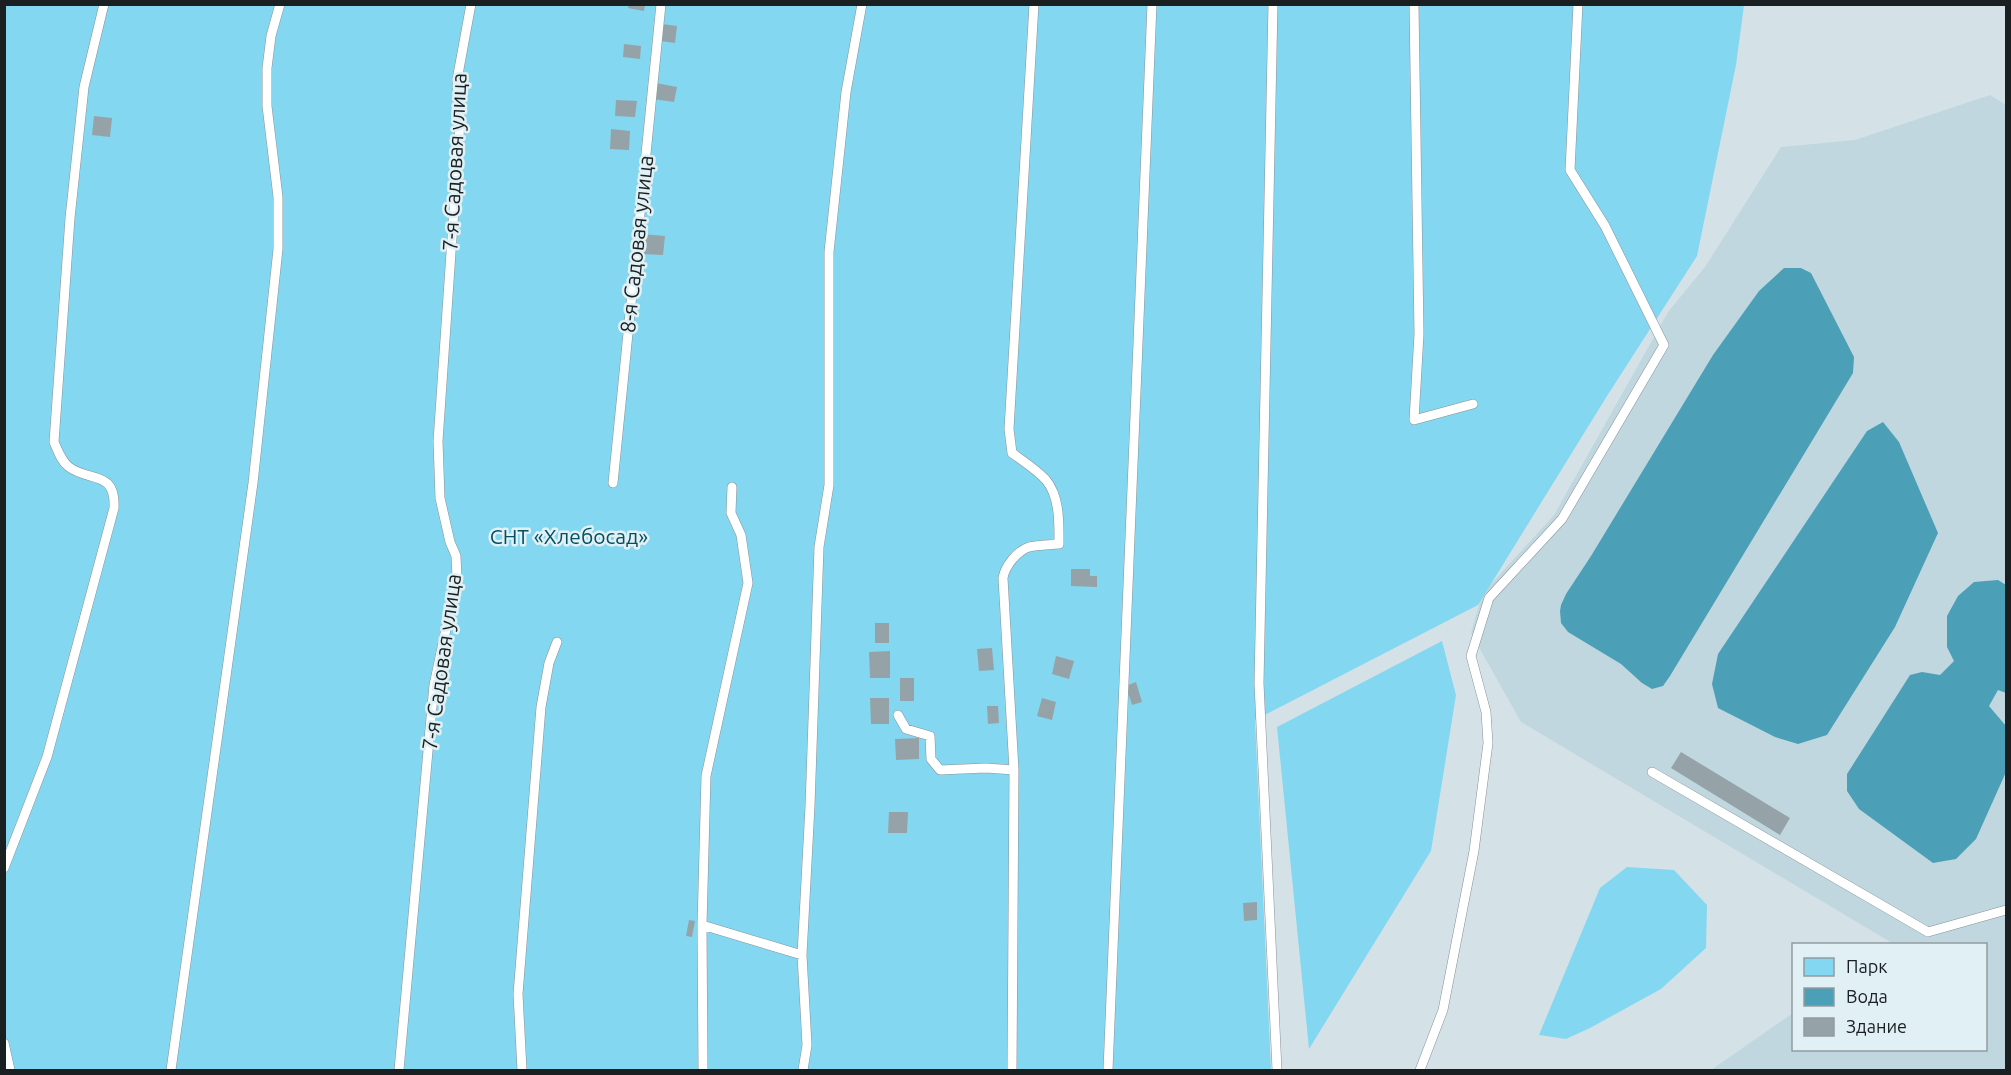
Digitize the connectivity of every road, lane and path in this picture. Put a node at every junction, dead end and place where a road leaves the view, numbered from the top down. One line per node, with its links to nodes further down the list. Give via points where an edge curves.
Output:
1 (104, 4): 18 (lane, via 84,87 54,442 63,462 72,469 102,478 110,487 114,507 47,757)
2 (280, 4): 24 (lane, via 267,68 267,106 278,197 278,249 254,483)
3 (471, 4): 25 (lane, 7-я Садовая улица, via 457,80 460,122 438,441 440,498 456,556 457,578 435,685)
4 (661, 4): 12 (lane, 8-я Садовая улица)
5 (862, 4): 21 (lane, via 846,92 828,252 828,485 819,547)
6 (1034, 4): 16 (lane, via 1009,429 1012,453 1046,480 1052,490 1059,513 1059,544 1028,548 1004,572)
7 (1152, 4): 30 (lane)
8 (1273, 4): 31 (lane, via 1259,683)
9 (1414, 4): 11 (lane, via 1419,334 1414,420)
10 (1578, 4): 32 (lane, via 1570,170 1605,226 1664,345 1562,519 1489,598 1471,656 1486,712 1488,744 1474,851 1443,1010)
11 (1473, 404)
12 (614, 483)
13 (732, 487): 20 (lane, via 731,513 741,535 748,583 706,776)
14 (557, 642): 26 (lane, via 541,707 518,994)
15 (898, 715): 16 (lane, via 906,729 930,736 931,759 940,770)
16 (1014, 770): 29 (lane)
17 (1652, 772): 19 (lane, via 1928,932)
18 (4, 868)
19 (2007, 910)
20 (702, 925): 21 (lane); 27 (lane)
21 (802, 955): 28 (lane, via 807,1045)
22 (4, 1043): 23 (lane)
23 (10, 1071)
24 (171, 1071)
25 (399, 1071)
26 (522, 1071)
27 (704, 1071)
28 (803, 1071)
29 (1012, 1071)
30 (1108, 1071)
31 (1277, 1071)
32 (1420, 1071)

